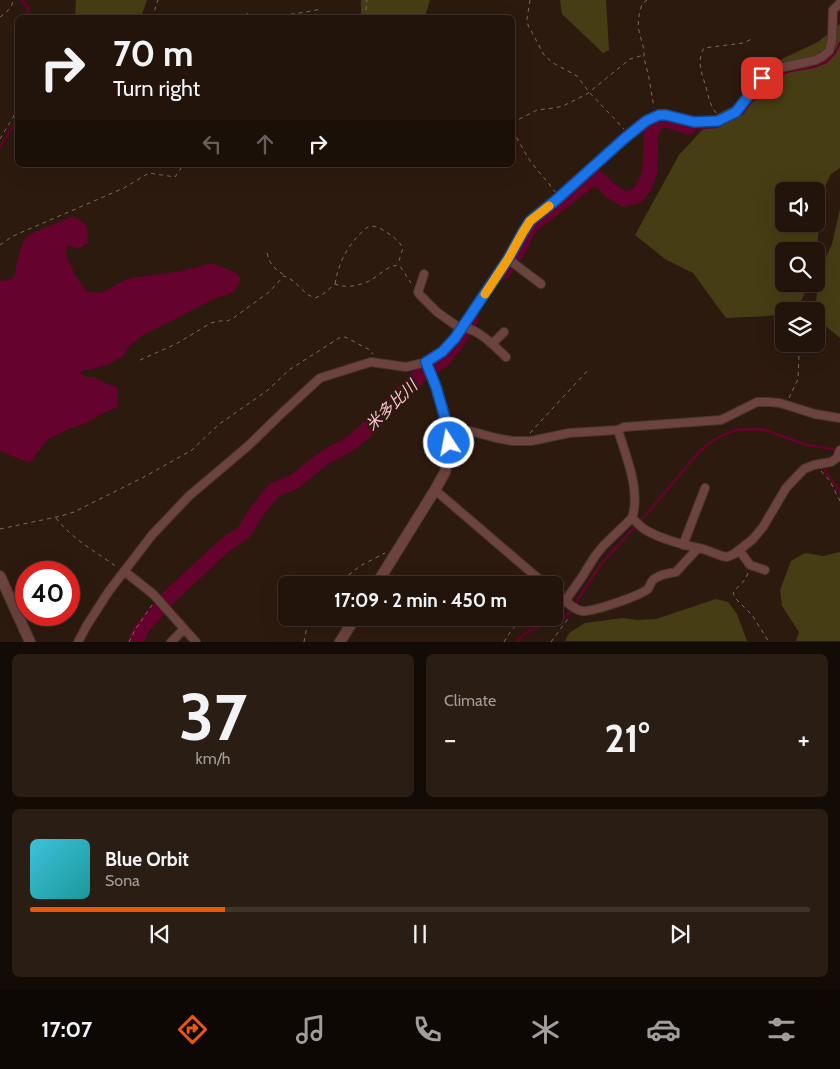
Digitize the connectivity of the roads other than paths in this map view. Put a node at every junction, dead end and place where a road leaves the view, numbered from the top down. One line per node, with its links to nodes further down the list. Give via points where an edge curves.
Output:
1 (840, 3): 2 (street, via 832,13 832,40 828,51 816,60 769,72 736,112 718,121 694,122 666,115 646,121 530,221)
2 (508, 259): 4 (street); 5 (street)
3 (424, 274): 5 (street, via 418,292 437,312)
4 (541, 284)
5 (462, 328): 7 (street, via 472,329); 9 (street, via 442,352)
6 (504, 332): 7 (street)
7 (492, 344): 8 (street)
8 (506, 357)
9 (426, 362): 11 (street); 22 (street, via 406,367 371,362 320,378 190,496 152,534)
10 (840, 418): 12 (street, via 786,405 757,402 721,420)
11 (444, 419): 13 (street)
12 (618, 430): 13 (street, via 569,433 531,441 496,438 470,431); 17 (street, via 633,481 635,500)
13 (449, 432): 16 (street, via 447,463)
14 (840, 450): 20 (street, via 831,462 804,470 786,488 762,527)
15 (705, 488): 18 (street)
16 (435, 490): 24 (street); 25 (street)
17 (632, 518): 18 (street, via 658,536); 26 (street, via 603,546)
18 (683, 545): 19 (street)
19 (698, 548): 20 (street, via 727,557); 26 (street, via 676,572 653,580 639,594 593,611 581,611)
20 (739, 550): 21 (street, via 750,565)
21 (765, 570)
22 (124, 571): 28 (street, via 157,599); 30 (street)
23 (0, 576): 29 (street)
24 (382, 576)
25 (535, 576)
26 (565, 601)
27 (350, 626): 33 (street)
28 (184, 629): 31 (street); 32 (street)
29 (30, 642)
30 (78, 642)
31 (171, 642)
32 (196, 642)
33 (340, 642)

